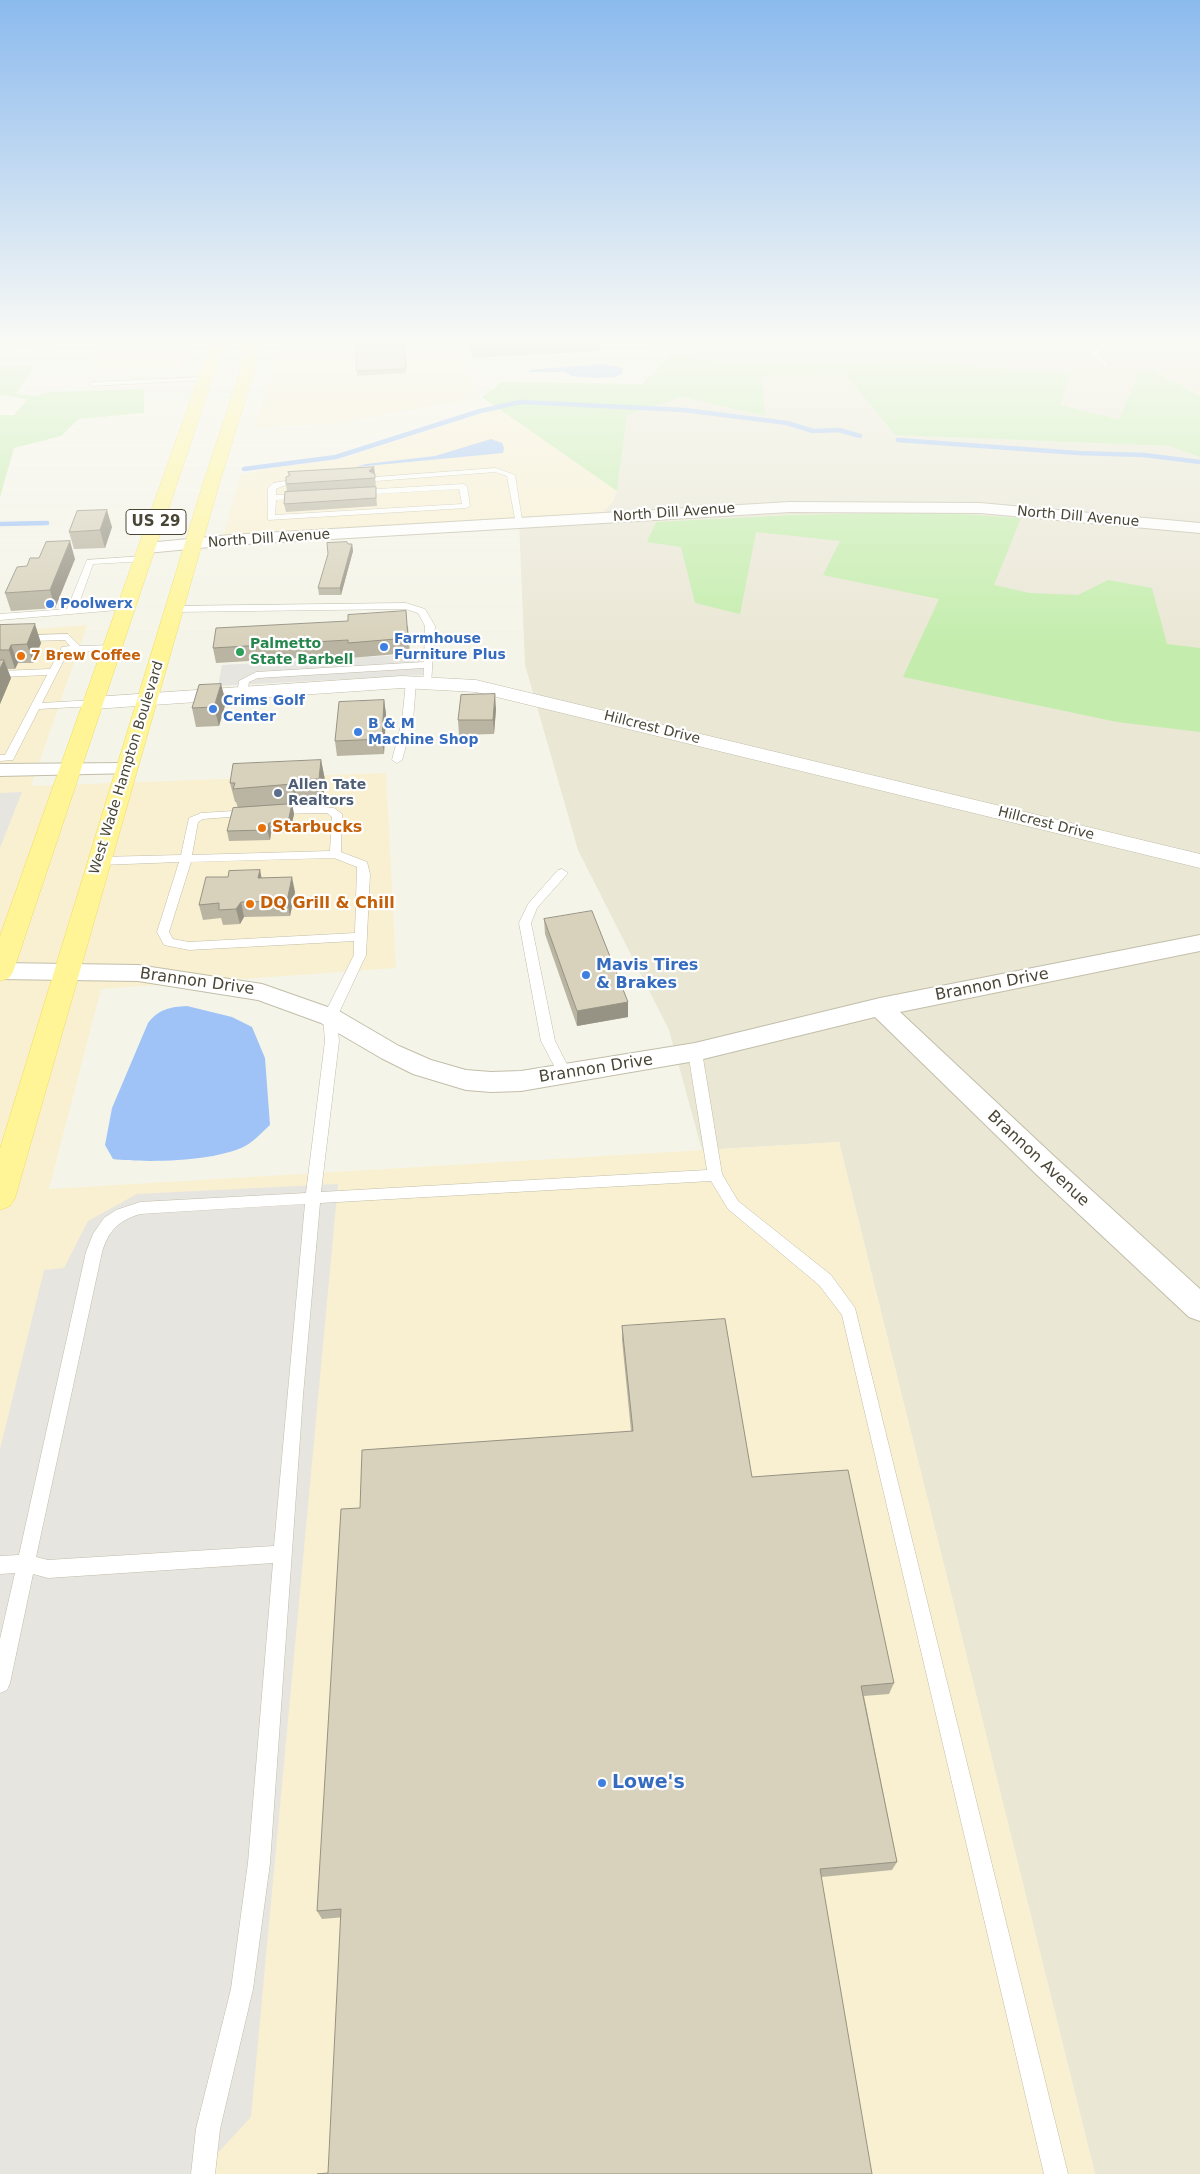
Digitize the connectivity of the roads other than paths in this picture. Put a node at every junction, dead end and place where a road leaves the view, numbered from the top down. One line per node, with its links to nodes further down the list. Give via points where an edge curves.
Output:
1 (184, 440): 11 (main road, US 29)
2 (226, 440): 10 (main road, West Wade Hampton Boulevard / US 29)
3 (376, 479): 7 (lane, via 496,470 511,475)
4 (286, 483): 5 (lane, via 272,488)
5 (272, 498): 6 (lane, via 271,518); 6 (lane, via 463,486 466,506)
6 (301, 516): 9 (lane)
7 (520, 524): 8 (street, North Dill Avenue, via 752,508 924,507 1011,511); 9 (street, North Dill Avenue)
8 (1200, 528)
9 (303, 536): 10 (street, North Dill Avenue)
10 (194, 545): 11 (street, North Dill Avenue); 13 (main road, West Wade Hampton Boulevard / US 29)
11 (146, 553): 12 (main road, US 29); 14 (lane, via 90,562)
12 (126, 607): 14 (lane); 17 (main road, US 29)
13 (175, 609): 21 (lane, via 406,606 422,611 430,626); 22 (main road, West Wade Hampton Boulevard / US 29)
14 (71, 612): 15 (lane)
15 (0, 617)
16 (0, 639): 18 (lane, via 68,637)
17 (113, 648): 18 (lane); 23 (main road, US 29)
18 (78, 649): 19 (lane, via 65,649)
19 (53, 672): 20 (lane); 24 (lane)
20 (0, 674)
21 (422, 676): 22 (street, Hillcrest Drive, via 242,694); 25 (lane); 32 (street, Hillcrest Drive, via 499,690)
22 (148, 699): 23 (street, Hillcrest Drive); 27 (main road, West Wade Hampton Boulevard / US 29)
23 (94, 703): 24 (lane); 28 (main road, US 29)
24 (36, 706): 26 (lane)
25 (397, 760)
26 (2, 767): 28 (street)
27 (127, 769): 28 (street); 31 (main road, West Wade Hampton Boulevard / US 29)
28 (71, 770): 36 (main road, US 29)
29 (335, 854): 30 (lane); 30 (lane, via 338,816 330,810 316,808 200,816 193,820); 34 (lane, via 363,866)
30 (186, 858): 31 (lane); 34 (lane, via 163,932 168,942 189,946)
31 (100, 860): 37 (main road, West Wade Hampton Boulevard / US 29)
32 (1200, 862)
33 (562, 873): 41 (lane, via 532,907 525,923 548,1041)
34 (361, 937): 39 (lane, via 360,956)
35 (1200, 943): 38 (street, Brannon Drive)
36 (0, 972): 37 (street, Brannon Drive)
37 (67, 972): 39 (street, Brannon Drive, via 138,973 238,987 284,999); 43 (main road, West Wade Hampton Boulevard / US 29)
38 (880, 1007): 40 (street, Brannon Drive); 45 (street, Brannon Avenue, via 1039,1160)
39 (330, 1017): 41 (street, Brannon Drive, via 390,1052 442,1074 491,1082); 44 (lane, via 332,1041)
40 (695, 1052): 41 (street, Brannon Drive); 42 (lane)
41 (565, 1074)
42 (716, 1175): 44 (lane); 51 (lane, via 734,1205 825,1280 849,1313)
43 (0, 1198)
44 (312, 1199): 46 (lane); 47 (lane, via 140,1208 115,1215 100,1231)
45 (1200, 1308)
46 (281, 1554): 47 (lane, via 48,1569); 50 (lane, via 259,1863 242,1989 208,2129)
47 (26, 1564): 48 (lane); 49 (lane)
48 (0, 1565)
49 (0, 1683)
50 (203, 2174)
51 (1056, 2174)

